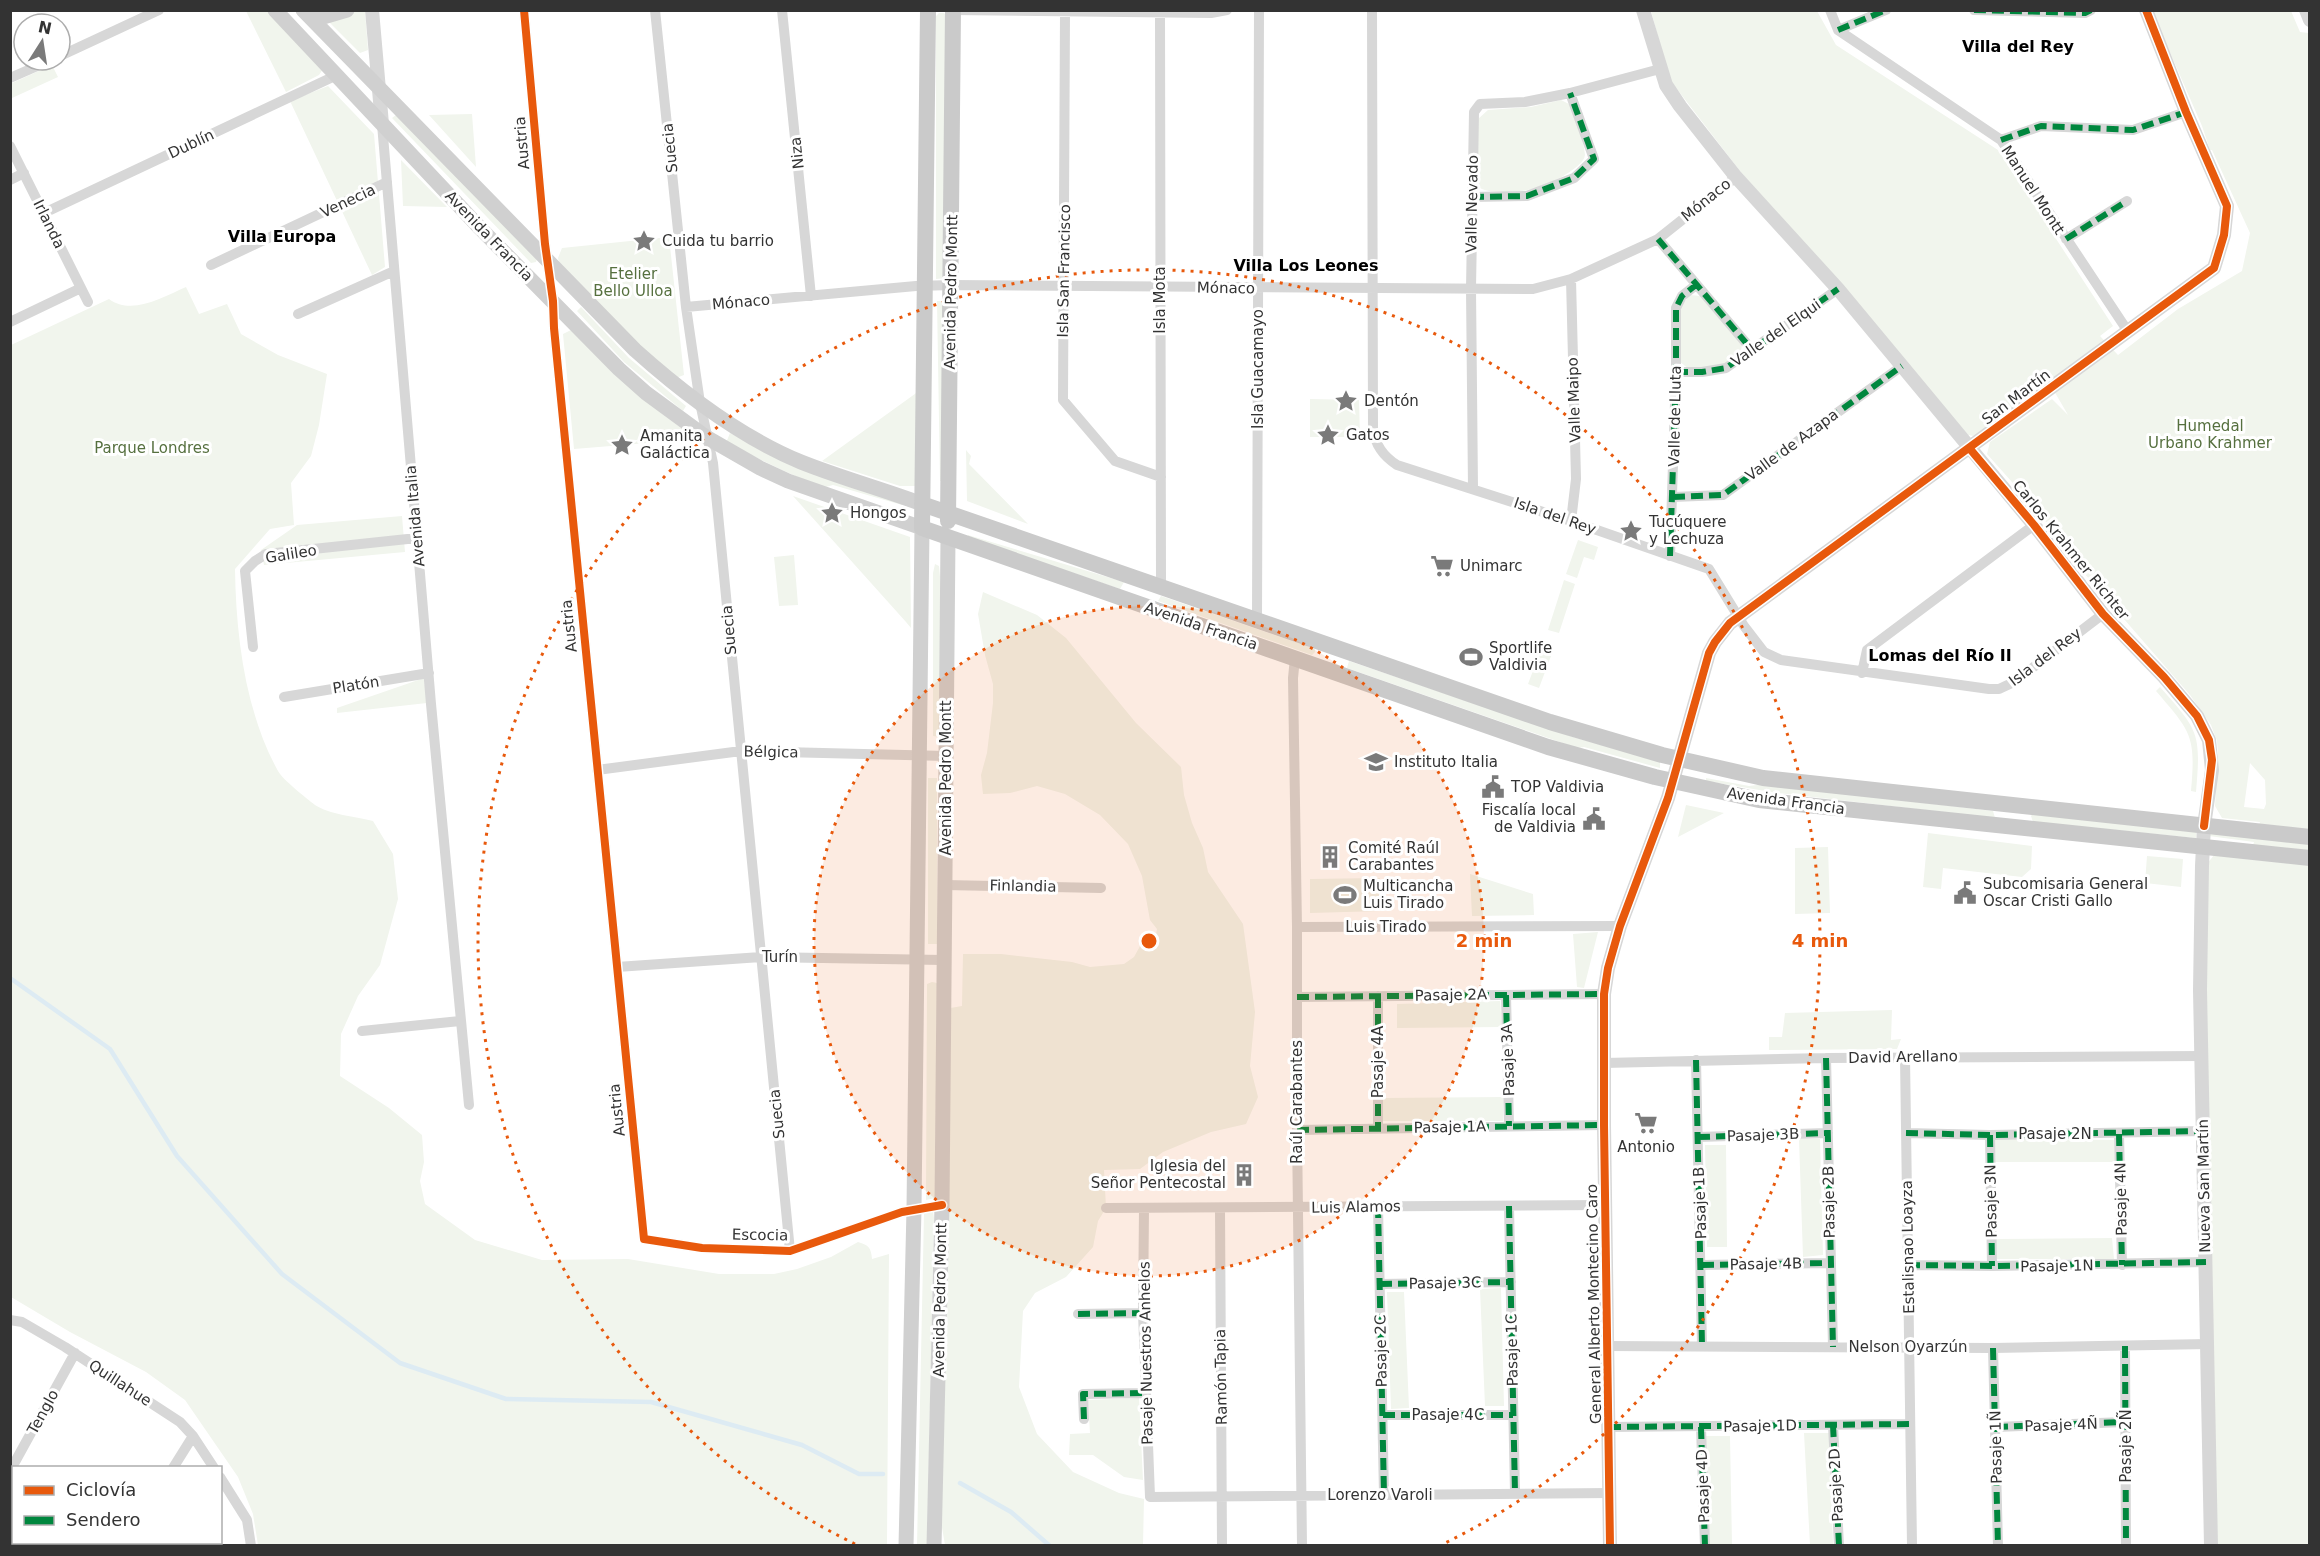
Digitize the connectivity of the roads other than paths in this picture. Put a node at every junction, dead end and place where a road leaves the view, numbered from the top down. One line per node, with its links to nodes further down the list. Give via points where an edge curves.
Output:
1 (159, 10): 25 (street)
2 (275, 10): 27 (main road, Avenida Francia)
3 (347, 10): 22 (main road)
4 (372, 10): 28 (street, Avenida Italia)
5 (525, 10): 43 (street, Austria)
6 (655, 10): 60 (street, Suecia)
7 (783, 10): 57 (street, Niza)
8 (928, 10): 49 (main road, Avenida Pedro Montt)
9 (1227, 10): 21 (street)
10 (1259, 10): 54 (street, Isla Guacamayo)
11 (1372, 10): 53 (street, Isla del Rey)
12 (1643, 10): 26 (street, Carlos Krahmer Richter)
13 (1830, 10): 24 (street)
14 (1886, 10): 24 (street)
15 (1974, 10): 16 (street)
16 (2091, 10)
17 (2146, 10): 30 (street, San Martín)
18 (2306, 10): 23 (street)
19 (953, 11): 20 (street); 47 (main road, Avenida Pedro Montt)
20 (1065, 13): 21 (street); 50 (street, Isla San Francisco)
21 (1160, 13): 51 (street, Isla Mota)
22 (308, 15): 28 (main road, Avenida Francia)
23 (2310, 20)
24 (1838, 30): 32 (street, Manuel Montt)
25 (72, 50)
26 (1660, 69): 29 (street, Valle Nevado); 35 (street, Carlos Krahmer Richter, via 1671,92)
27 (337, 75): 31 (main road, Avenida Francia); 40 (street, Dublín)
28 (380, 89): 31 (street, Avenida Italia); 43 (main road, Avenida Francia)
29 (1570, 93): 38 (street, Valle Nevado, via 1525,102 1480,104 1474,112); 38 (street, via 1594,159 1574,178 1527,196)
30 (2186, 112): 32 (street, via 2133,130 2041,126); 63 (street, San Martín, via 2227,206 2224,235 2214,268)
31 (382, 124): 37 (street, Avenida Italia); 58 (main road, Avenida Francia)
32 (2001, 140): 42 (street, Manuel Montt)
33 (10, 146): 34 (street, Irlanda)
34 (24, 173): 36 (street); 40 (street, Irlanda)
35 (1736, 177): 41 (street, Mónaco); 56 (street, Carlos Krahmer Richter)
36 (10, 180)
37 (387, 182): 44 (street, Venecia); 45 (street, Avenida Italia)
38 (1472, 197): 55 (street, Valle Nevado)
39 (2127, 201): 42 (street)
40 (44, 213): 52 (street, Irlanda)
41 (1658, 239): 46 (street, Mónaco); 48 (street)
42 (2066, 239): 63 (street, Manuel Montt)
43 (549, 263): 58 (street, Austria); 67 (main road, Avenida Francia, via 635,350)
44 (211, 265)
45 (394, 270): 61 (street); 79 (street, Avenida Italia)
46 (1571, 279): 55 (street, Mónaco, via 1533,290); 75 (street, Valle Maipo, via 1576,479)
47 (952, 285): 49 (street, Mónaco); 50 (street, Mónaco); 74 (main road, Avenida Pedro Montt)
48 (1696, 285): 64 (street); 66 (street, Valle de Lluta, via 1682,296 1676,308)
49 (926, 286): 57 (street, Mónaco); 73 (main road, Avenida Pedro Montt)
50 (1064, 287): 51 (street, Mónaco); 70 (street, Isla San Francisco, via 1063,400 1115,461)
51 (1161, 287): 54 (street, Mónaco); 70 (street, Isla Mota)
52 (81, 288): 59 (street, Irlanda); 62 (street)
53 (1372, 288): 54 (street, Mónaco); 55 (street, Mónaco); 71 (street, Isla del Rey, via 1373,429 1379,449 1397,465)
54 (1258, 289): 85 (street, Isla Guacamayo)
55 (1471, 289): 71 (street, Valle Nevado)
56 (1838, 289): 64 (street, Valle del Elqui); 65 (street, Carlos Krahmer Richter)
57 (811, 296): 60 (street, Mónaco)
58 (553, 301): 68 (main road, Avenida Francia, via 619,369); 97 (street, Austria)
59 (88, 302)
60 (686, 306): 67 (street, Suecia)
61 (298, 314)
62 (10, 322)
63 (2127, 330): 69 (street, San Martín)
64 (1752, 350): 66 (street, Valle del Elqui, via 1726,368)
65 (1902, 366): 69 (street, Carlos Krahmer Richter); 72 (street, Valle de Azapa, via 1723,495)
66 (1676, 372): 72 (street, Valle de Lluta)
67 (700, 403): 68 (street, Suecia); 73 (main road, Avenida Francia, via 800,462)
68 (706, 437): 77 (main road, Avenida Francia, via 788,482); 93 (street, Suecia, via 713,463)
69 (1970, 449): 76 (street, Carlos Krahmer Richter); 84 (street, San Martín)
70 (1161, 477): 81 (street, Isla Mota)
71 (1473, 489): 75 (street, Isla del Rey)
72 (1673, 497): 80 (street, Valle de Lluta)
73 (922, 504): 74 (main road, Avenida Francia); 77 (main road, Avenida Pedro Montt)
74 (948, 513): 78 (main road, Avenida Pedro Montt); 81 (main road, Avenida Francia)
75 (1571, 521): 80 (street, Isla del Rey)
76 (2034, 525): 83 (street, Carlos Krahmer Richter); 91 (street, via 1867,650)
77 (922, 528): 78 (main road, Avenida Francia); 94 (main road, Avenida Pedro Montt)
78 (948, 537): 82 (main road, Avenida Francia); 95 (main road, Avenida Pedro Montt)
79 (417, 538): 87 (street, Galileo, via 266,554 255,561 245,571); 90 (street, Avenida Italia)
80 (1670, 556): 84 (street, Isla del Rey, via 1709,569)
81 (1153, 584): 82 (main road); 85 (main road, Avenida Francia)
82 (1139, 604): 88 (main road, Avenida Francia)
83 (2103, 614): 91 (street, Isla del Rey, via 2020,678 1999,688); 101 (street, Carlos Krahmer Richter, via 2164,677 2204,728 2212,760)
84 (1739, 617): 91 (street, Isla del Rey, via 1764,652 1781,660); 96 (street, San Martín, via 1722,632 1709,653)
85 (1257, 620): 86 (main road, Avenida Francia)
86 (1330, 645): 89 (main road); 96 (main road, Avenida Francia, via 1550,722)
87 (253, 647)
88 (1295, 658): 89 (main road, Avenida Francia); 108 (street, Raúl Carabantes)
89 (1324, 669): 98 (main road, Avenida Francia, via 1548,747)
90 (429, 673): 92 (street, Platón); 117 (street, Avenida Italia)
91 (1862, 673)
92 (284, 697)
93 (741, 751): 94 (street, Bélgica); 97 (street, Bélgica); 109 (street, Suecia)
94 (919, 755): 95 (street, Bélgica); 110 (main road, Avenida Pedro Montt)
95 (946, 756): 105 (main road, Avenida Pedro Montt)
96 (1680, 760): 98 (street, San Martín); 99 (main road, Avenida Francia, via 1762,778)
97 (597, 770): 112 (street, Austria)
98 (1673, 782): 100 (main road, Avenida Francia, via 1759,800); 107 (street, San Martín)
99 (2014, 805): 100 (main road); 101 (main road, Avenida Francia)
100 (2014, 826): 103 (main road, Avenida Francia)
101 (2204, 826): 102 (main road, Avenida Francia); 103 (street, Nueva San Martín)
102 (2310, 837)
103 (2204, 847): 104 (main road, Avenida Francia); 119 (street, Nueva San Martín)
104 (2310, 858)
105 (945, 885): 106 (street, Finlandia); 111 (main road, Avenida Pedro Montt)
106 (1101, 888)
107 (1620, 926): 108 (street, Luis Tirado); 113 (street, General Alberto Montecino Caro)
108 (1297, 927): 116 (street, Raúl Carabantes)
109 (762, 957): 110 (street, Turín); 112 (street, Turín); 145 (street, Suecia)
110 (917, 960): 111 (street, Turín); 141 (main road, Avenida Pedro Montt)
111 (943, 960): 135 (main road, Avenida Pedro Montt)
112 (617, 967): 144 (street, Austria)
113 (1604, 994): 114 (street, Pasaje 2A); 123 (street, General Alberto Montecino Caro)
114 (1506, 995): 115 (street, Pasaje 2A); 126 (street, Pasaje 3A)
115 (1378, 996): 116 (street, Pasaje 2A); 127 (street, Pasaje 4A)
116 (1297, 997): 128 (street, Raúl Carabantes)
117 (460, 1021): 118 (street); 124 (street, Avenida Italia)
118 (362, 1031)
119 (2202, 1056): 121 (street, David Arellano); 129 (street, Nueva San Martín)
120 (1826, 1058): 121 (street, David Arellano); 122 (street, David Arellano); 130 (street, Pasaje 2B)
121 (1905, 1058): 131 (street, Estalisnao Loayza)
122 (1696, 1060): 123 (street, David Arellano); 134 (street, Pasaje 1B)
123 (1604, 1063): 125 (street, General Alberto Montecino Caro)
124 (469, 1105)
125 (1604, 1125): 126 (street, Pasaje 1A); 136 (street, General Alberto Montecino Caro)
126 (1509, 1126): 127 (street, Pasaje 1A)
127 (1378, 1129): 128 (street, Pasaje 1A)
128 (1296, 1130): 139 (street, Raúl Carabantes)
129 (2204, 1131): 132 (street, Pasaje 2N); 146 (street, Nueva San Martín)
130 (1828, 1133): 134 (street, Pasaje 3B); 147 (street, Pasaje 2B)
131 (1906, 1133): 133 (street, Pasaje 2N); 149 (street, Estalisnao Loayza)
132 (2119, 1134): 133 (street, Pasaje 2N); 150 (street, Pasaje 4N)
133 (1990, 1135): 151 (street, Pasaje 3N)
134 (1698, 1137): 148 (street, Pasaje 1B)
135 (942, 1205): 141 (street, Escocia); 188 (main road, Avenida Pedro Montt)
136 (1605, 1205): 138 (street, Luis Alamos); 158 (street, General Alberto Montecino Caro)
137 (1378, 1206): 138 (street, Luis Alamos); 139 (street, Luis Alamos); 153 (street, Pasaje 2C)
138 (1509, 1206): 152 (street, Pasaje 1C)
139 (1298, 1207): 143 (street, Luis Alamos); 182 (street, Raúl Carabantes)
140 (1106, 1208): 142 (street, Luis Alamos)
141 (914, 1209): 145 (street, Escocia); 187 (main road, Avenida Pedro Montt)
142 (1144, 1209): 143 (street, Luis Alamos); 154 (street, Pasaje Nuestros Anhelos)
143 (1220, 1209): 185 (street, Ramón Tapia)
144 (644, 1239): 145 (street, Escocia, via 702,1248)
145 (790, 1251)
146 (2206, 1262): 150 (street, Pasaje 1N); 157 (street, Nueva San Martín)
147 (1830, 1263): 148 (street, Pasaje 4B); 161 (street, Pasaje 2B)
148 (1702, 1265): 159 (street, Pasaje 1B)
149 (1908, 1265): 151 (street, Pasaje 1N); 162 (street, Estalisnao Loayza)
150 (2122, 1265): 151 (street, Pasaje 1N)
151 (1992, 1266)
152 (1511, 1282): 153 (street, Pasaje 3C); 167 (street, Pasaje 1C)
153 (1380, 1284): 166 (street, Pasaje 2C)
154 (1143, 1313): 155 (street); 165 (street, Pasaje Nuestros Anhelos)
155 (1078, 1314)
156 (10, 1320): 164 (street, Quillahue, via 22,1322)
157 (2208, 1344): 160 (street, Nelson Oyarzún); 197 (street, Nueva San Martín)
158 (1608, 1346): 159 (street, Nelson Oyarzún); 172 (street, General Alberto Montecino Caro)
159 (1702, 1346): 161 (street, Nelson Oyarzún)
160 (2126, 1346): 163 (street, Nelson Oyarzún); 169 (street, Pasaje 2Ñ)
161 (1833, 1347): 162 (street, Nelson Oyarzún)
162 (1909, 1348): 163 (street, Nelson Oyarzún); 170 (street, Estalisnao Loayza)
163 (1994, 1348): 174 (street, Pasaje 1Ñ)
164 (75, 1353): 175 (street, Quillahue, via 180,1422); 176 (street, Tenglo)
165 (1145, 1393): 168 (street, via 1083,1394); 184 (street, Pasaje Nuestros Anhelos)
166 (1383, 1415): 167 (street, Pasaje 4C); 183 (street, Pasaje 2C)
167 (1513, 1415): 180 (street, Pasaje 1C)
168 (1084, 1419)
169 (2125, 1422): 174 (street, Pasaje 4Ñ); 196 (street, Pasaje 2Ñ)
170 (1910, 1424): 171 (street, Pasaje 1D); 194 (street, Estalisnao Loayza)
171 (1833, 1425): 173 (street, Pasaje 1D); 193 (street, Pasaje 2D)
172 (1609, 1427): 173 (street, Pasaje 1D); 181 (street, General Alberto Montecino Caro)
173 (1701, 1427): 192 (street, Pasaje 4D)
174 (1996, 1427): 195 (street, Pasaje 1Ñ)
175 (193, 1436): 177 (street); 178 (street, Quillahue)
176 (17, 1466)
177 (174, 1466)
178 (213, 1466)
179 (222, 1480): 186 (street, via 247,1520)
180 (1515, 1493): 181 (street, Lorenzo Varoli); 183 (street, Lorenzo Varoli)
181 (1610, 1493): 191 (street, General Alberto Montecino Caro)
182 (1300, 1495): 183 (street, Lorenzo Varoli); 185 (street, Lorenzo Varoli); 190 (street, Raúl Carabantes)
183 (1384, 1495)
184 (1150, 1497): 185 (street, Lorenzo Varoli)
185 (1222, 1497): 189 (street, Ramón Tapia)
186 (251, 1545)
187 (906, 1545)
188 (934, 1545)
189 (1222, 1545)
190 (1302, 1545)
191 (1610, 1545)
192 (1705, 1545)
193 (1839, 1545)
194 (1912, 1545)
195 (1998, 1545)
196 (2126, 1545)
197 (2211, 1545)

